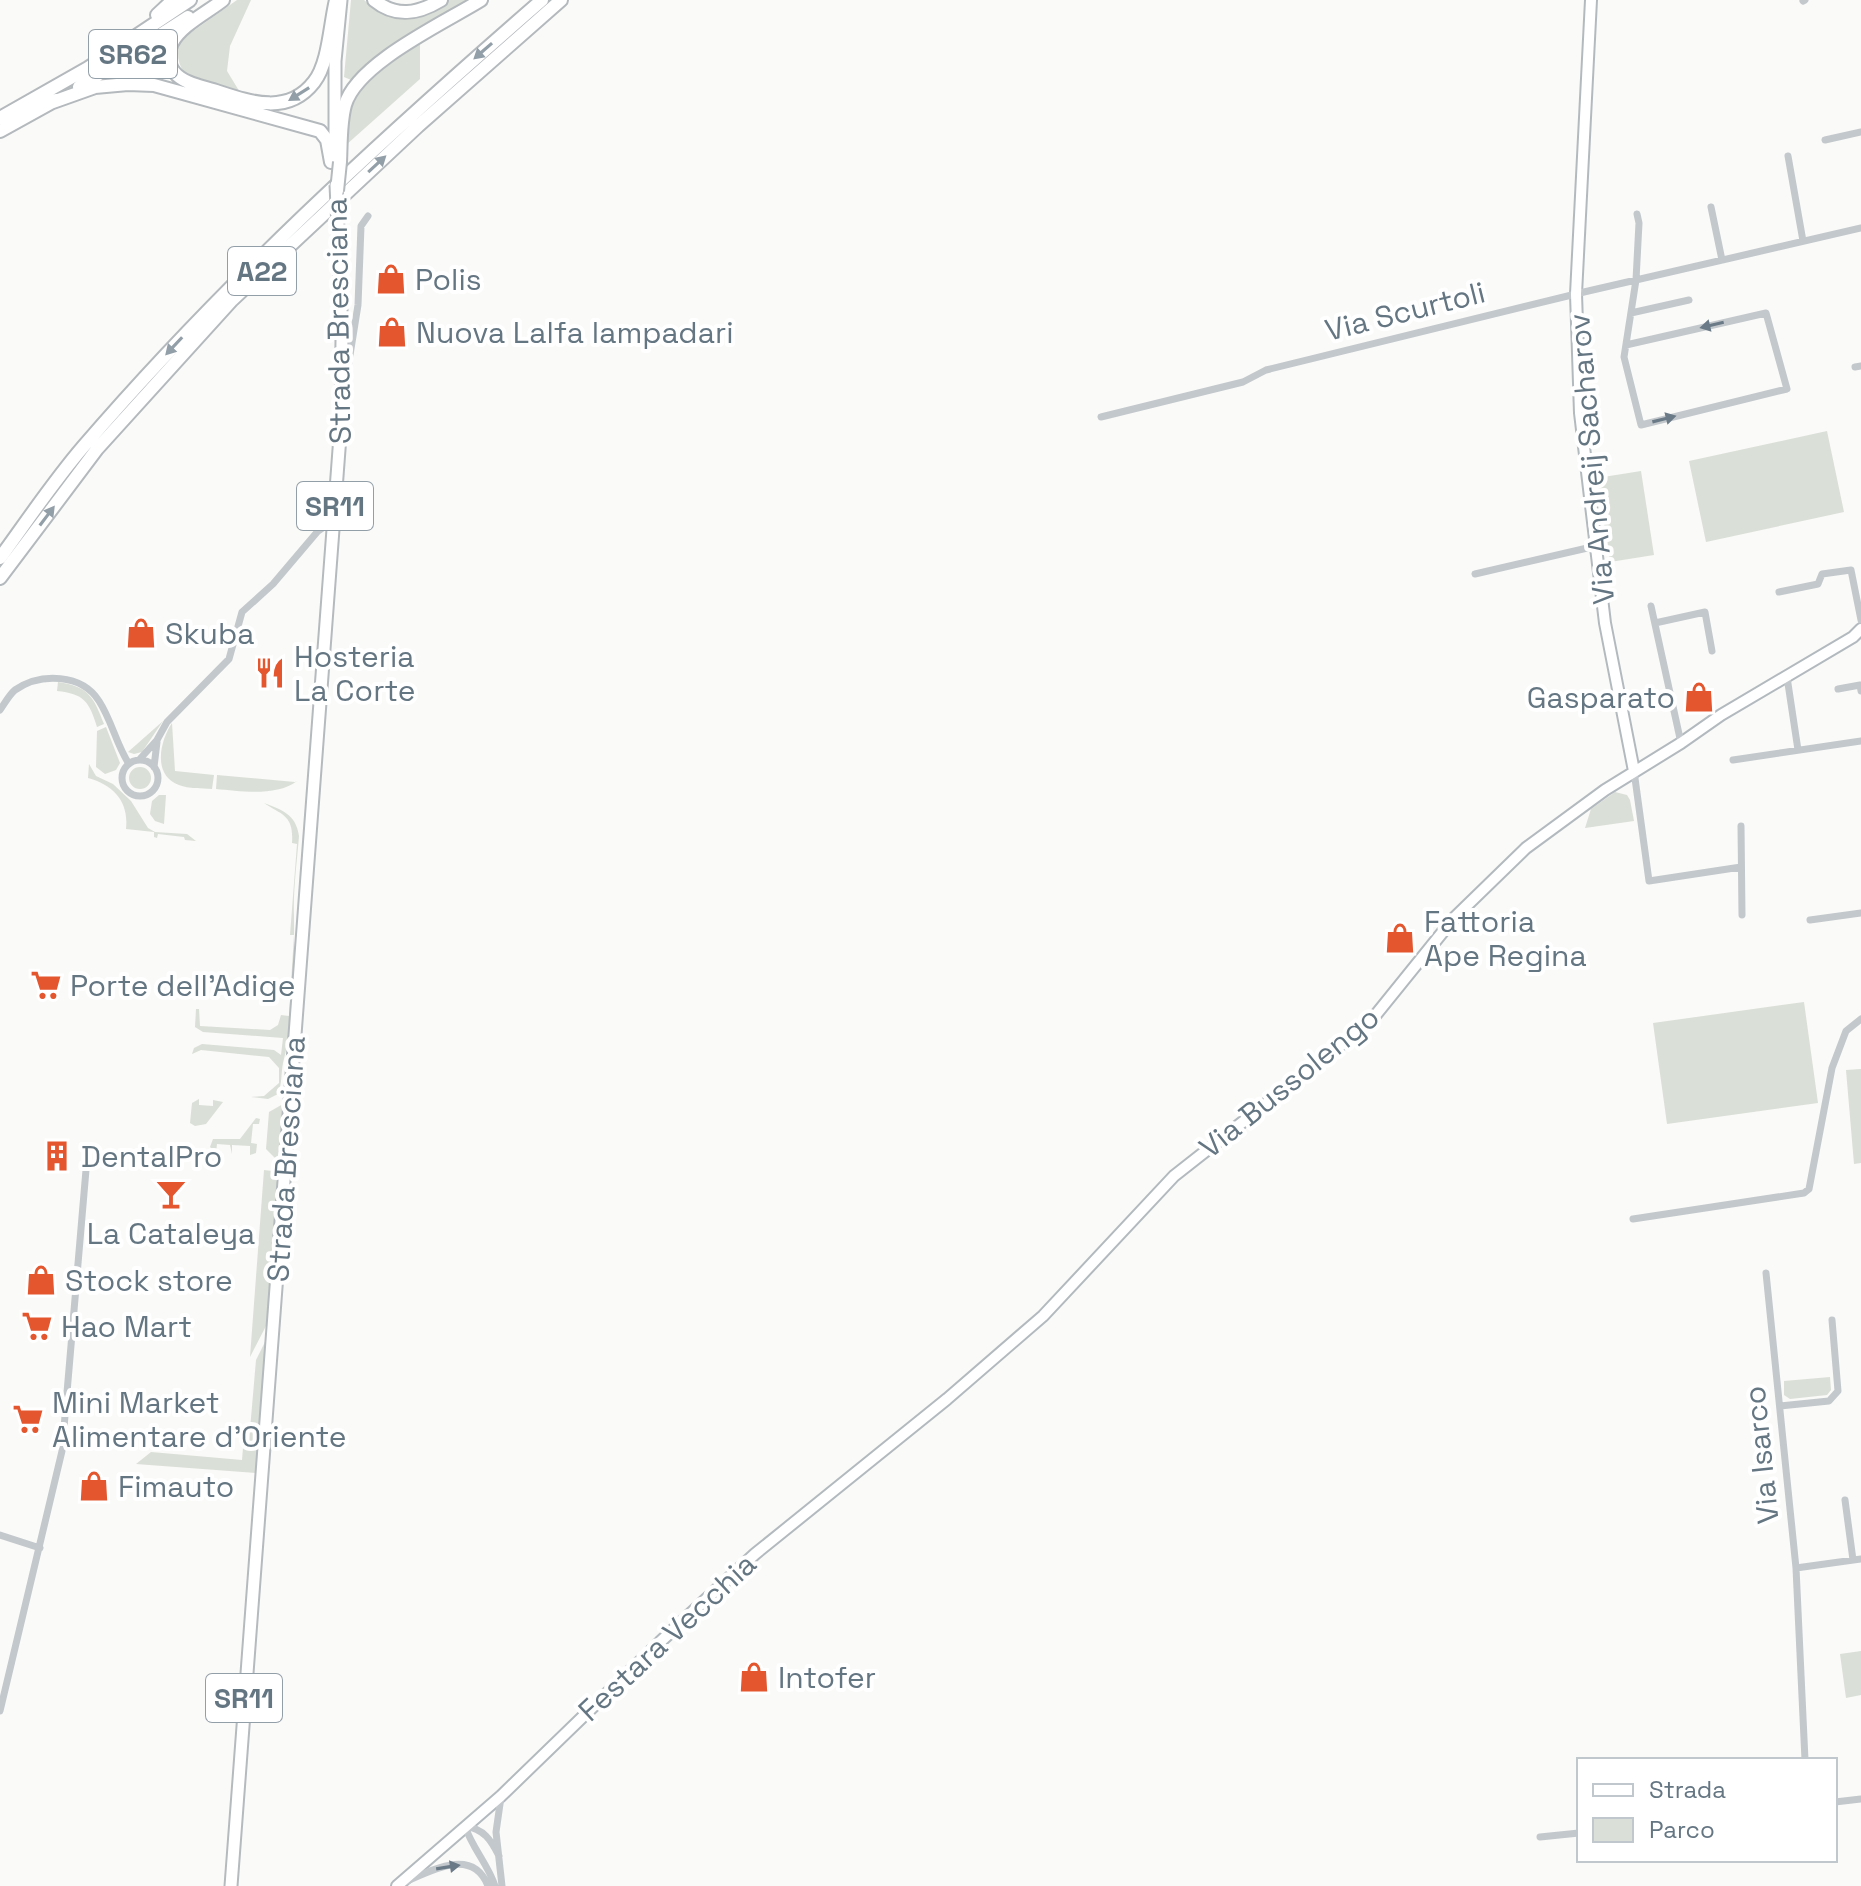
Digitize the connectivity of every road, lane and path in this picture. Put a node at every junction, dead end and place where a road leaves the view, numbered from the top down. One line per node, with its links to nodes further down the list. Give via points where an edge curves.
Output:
1 (173, 0): 12 (highway)
2 (190, 0): 12 (highway, SR62)
3 (214, 0): 13 (highway, SR62)
4 (223, 0): 5 (highway, one-way to 4, via 316,80 296,98 268,105 192,83 170,65 173,40)
5 (339, 0): 19 (main road, Strada Bresciana)
6 (374, 0): 7 (highway, via 405,13)
7 (441, 0)
8 (481, 0): 19 (highway, via 359,80 345,105)
9 (542, 0): 36 (highway, A22, one-way to 36, via 425,101 231,285 81,449)
10 (561, 0): 38 (highway, A22, one-way to 10, via 97,449 232,300)
11 (1591, 0): 28 (street, Via Andreij Sacharov)
12 (88, 68): 14 (highway)
13 (50, 103): 15 (highway); 19 (highway, via 105,86 174,89 320,131)
14 (0, 118)
15 (0, 131)
16 (1861, 132): 17 (street)
17 (1825, 140)
18 (1788, 156): 25 (street)
19 (336, 162): 20 (highway, bridge)
20 (337, 191): 32 (main road, Strada Bresciana / SR11, bridge)
21 (1711, 207): 26 (street)
22 (1637, 214): 27 (street)
23 (368, 216): 32 (street, via 361,226 358,305)
24 (1861, 228): 25 (street, Via Scurtoli)
25 (1803, 241): 26 (street, Via Scurtoli)
26 (1722, 260): 27 (street, Via Scurtoli)
27 (1636, 280): 28 (street, Via Scurtoli); 30 (street)
28 (1576, 294): 33 (street, Via Scurtoli, via 1266,370 1243,382); 35 (street, Via Andreij Sacharov, via 1580,413)
29 (1689, 300): 30 (street)
30 (1631, 313): 31 (street)
31 (1626, 345): 31 (street, one-way to 31, via 1624,357 1641,425 1787,389 1766,313)
32 (342, 398): 34 (main road, Strada Bresciana / SR11)
33 (1101, 417)
34 (334, 520): 49 (street, via 242,612 229,659 167,722); 84 (main road, Strada Bresciana / SR11)
35 (1596, 546): 37 (street); 57 (street, Via Andreij Sacharov)
36 (0, 558)
37 (1475, 574)
38 (0, 578)
39 (1779, 592): 41 (street, via 1818,584 1822,574 1851,570)
40 (1651, 606): 42 (street)
41 (1861, 620)
42 (1655, 623): 44 (street, via 1705,612); 51 (street)
43 (1861, 629): 45 (street, Via Bussolengo)
44 (1712, 651)
45 (1787, 677): 51 (street, Via Bussolengo); 52 (street)
46 (1838, 689): 47 (street, via 1860,685)
47 (1861, 691)
48 (0, 710): 55 (street, via 13,692 33,680 76,681 101,703)
49 (157, 740): 53 (street); 56 (street)
50 (1861, 741): 52 (street)
51 (1681, 743): 57 (street, Via Bussolengo)
52 (1798, 750): 54 (street)
53 (139, 760): 55 (street); 56 (street)
54 (1733, 760)
55 (129, 764): 56 (street, via 123,783 136,796 157,786)
56 (154, 767)
57 (1634, 771): 59 (street, via 1649,881); 68 (street, Via Bussolengo, via 1526,848 1454,918 1370,1022 1174,1176 1043,1316)
58 (1741, 826): 59 (street)
59 (1741, 867): 61 (street)
60 (1861, 913): 62 (street)
61 (1742, 915)
62 (1810, 920)
63 (1861, 1019): 65 (street, via 1846,1031 1832,1068 1809,1189)
64 (86, 1170): 72 (street, via 62,1451)
65 (1633, 1219)
66 (1766, 1273): 69 (street, Via Isarco)
67 (1832, 1320): 69 (street, via 1835,1397)
68 (947, 1399): 77 (street, Festara Vecchia, via 755,1554)
69 (1780, 1406): 74 (street, Via Isarco)
70 (1845, 1500): 73 (street)
71 (0, 1535): 72 (street)
72 (40, 1548): 75 (street)
73 (1857, 1559): 74 (street)
74 (1796, 1568): 76 (street, Via Isarco)
75 (0, 1711)
76 (1805, 1758)
77 (501, 1796): 80 (street, Festara Vecchia); 83 (street, via 496,1818)
78 (1861, 1799): 79 (street)
79 (1837, 1802)
80 (465, 1826): 83 (street, via 490,1838); 85 (street, Festara Vecchia); 89 (street)
81 (1577, 1833): 82 (street)
82 (1540, 1837)
83 (499, 1856): 90 (street)
84 (232, 1863): 86 (main road, Strada Bresciana / SR11); 87 (main road)
85 (398, 1885): 88 (street, one-way to 88, via 441,1866 471,1865 484,1874)
86 (231, 1886)
87 (238, 1886)
88 (488, 1886)
89 (495, 1886)
90 (502, 1886)

